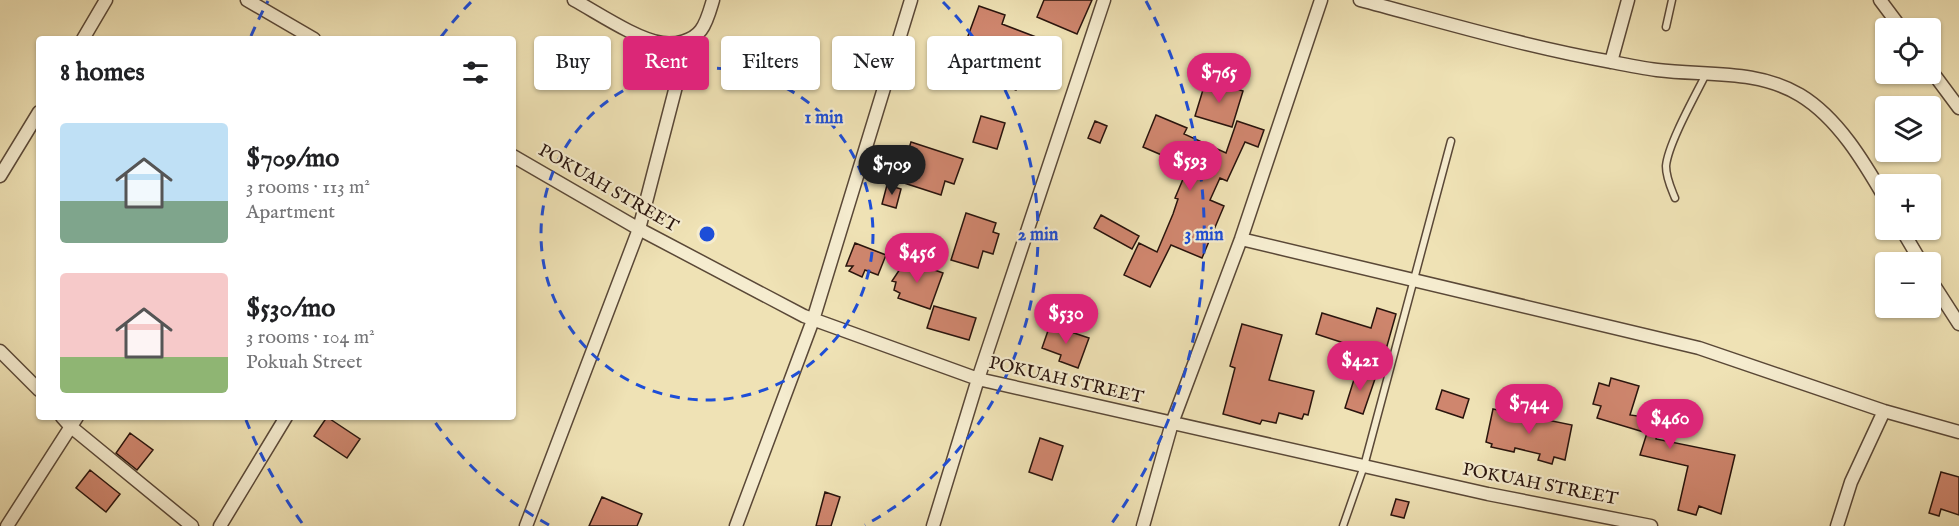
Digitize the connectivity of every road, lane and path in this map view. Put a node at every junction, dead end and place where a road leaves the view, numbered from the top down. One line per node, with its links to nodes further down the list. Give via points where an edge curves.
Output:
1 (106, 0): 14 (street)
2 (247, 0): 15 (street)
3 (574, 0): 16 (street)
4 (713, 0): 17 (street, via 700,32)
5 (911, 0): 33 (street)
6 (1104, 0): 36 (street)
7 (1321, 0): 30 (street)
8 (1360, 0): 18 (street, via 1543,49)
9 (1628, 0): 18 (street)
10 (1672, 0): 13 (lane)
11 (1880, 0): 12 (street)
12 (1894, 18)
13 (1666, 27)
14 (85, 36)
15 (307, 36)
16 (642, 36)
17 (694, 36)
18 (1611, 62): 19 (street)
19 (1706, 73): 27 (street, via 1768,80 1800,95 1825,114); 28 (lane, via 1666,164)
20 (1941, 84): 22 (street)
21 (675, 90): 29 (street)
22 (1959, 108)
23 (36, 117): 26 (street)
24 (1451, 141): 31 (lane)
25 (516, 158): 29 (street, POKUAH STREET)
26 (0, 176)
27 (1875, 182)
28 (1675, 198)
29 (639, 229): 33 (street, POKUAH STREET); 47 (street)
30 (1240, 239): 31 (street); 41 (street)
31 (1414, 281): 38 (street, via 1699,348); 43 (lane)
32 (1941, 296): 34 (street)
33 (813, 320): 36 (street, POKUAH STREET); 48 (street)
34 (1959, 324)
35 (0, 351): 37 (street)
36 (978, 379): 41 (street, POKUAH STREET); 49 (street)
37 (36, 387)
38 (1884, 411): 42 (street); 53 (street, via 1851,482)
39 (70, 420): 44 (street); 45 (street)
40 (284, 420): 46 (street)
41 (1172, 423): 43 (street, POKUAH STREET); 50 (street)
42 (1959, 432)
43 (1364, 466): 51 (lane); 52 (street, POKUAH STREET)
44 (7, 526)
45 (192, 526)
46 (220, 526)
47 (526, 526)
48 (736, 526)
49 (933, 526)
50 (1143, 526)
51 (1342, 526)
52 (1651, 526)
53 (1837, 526)

